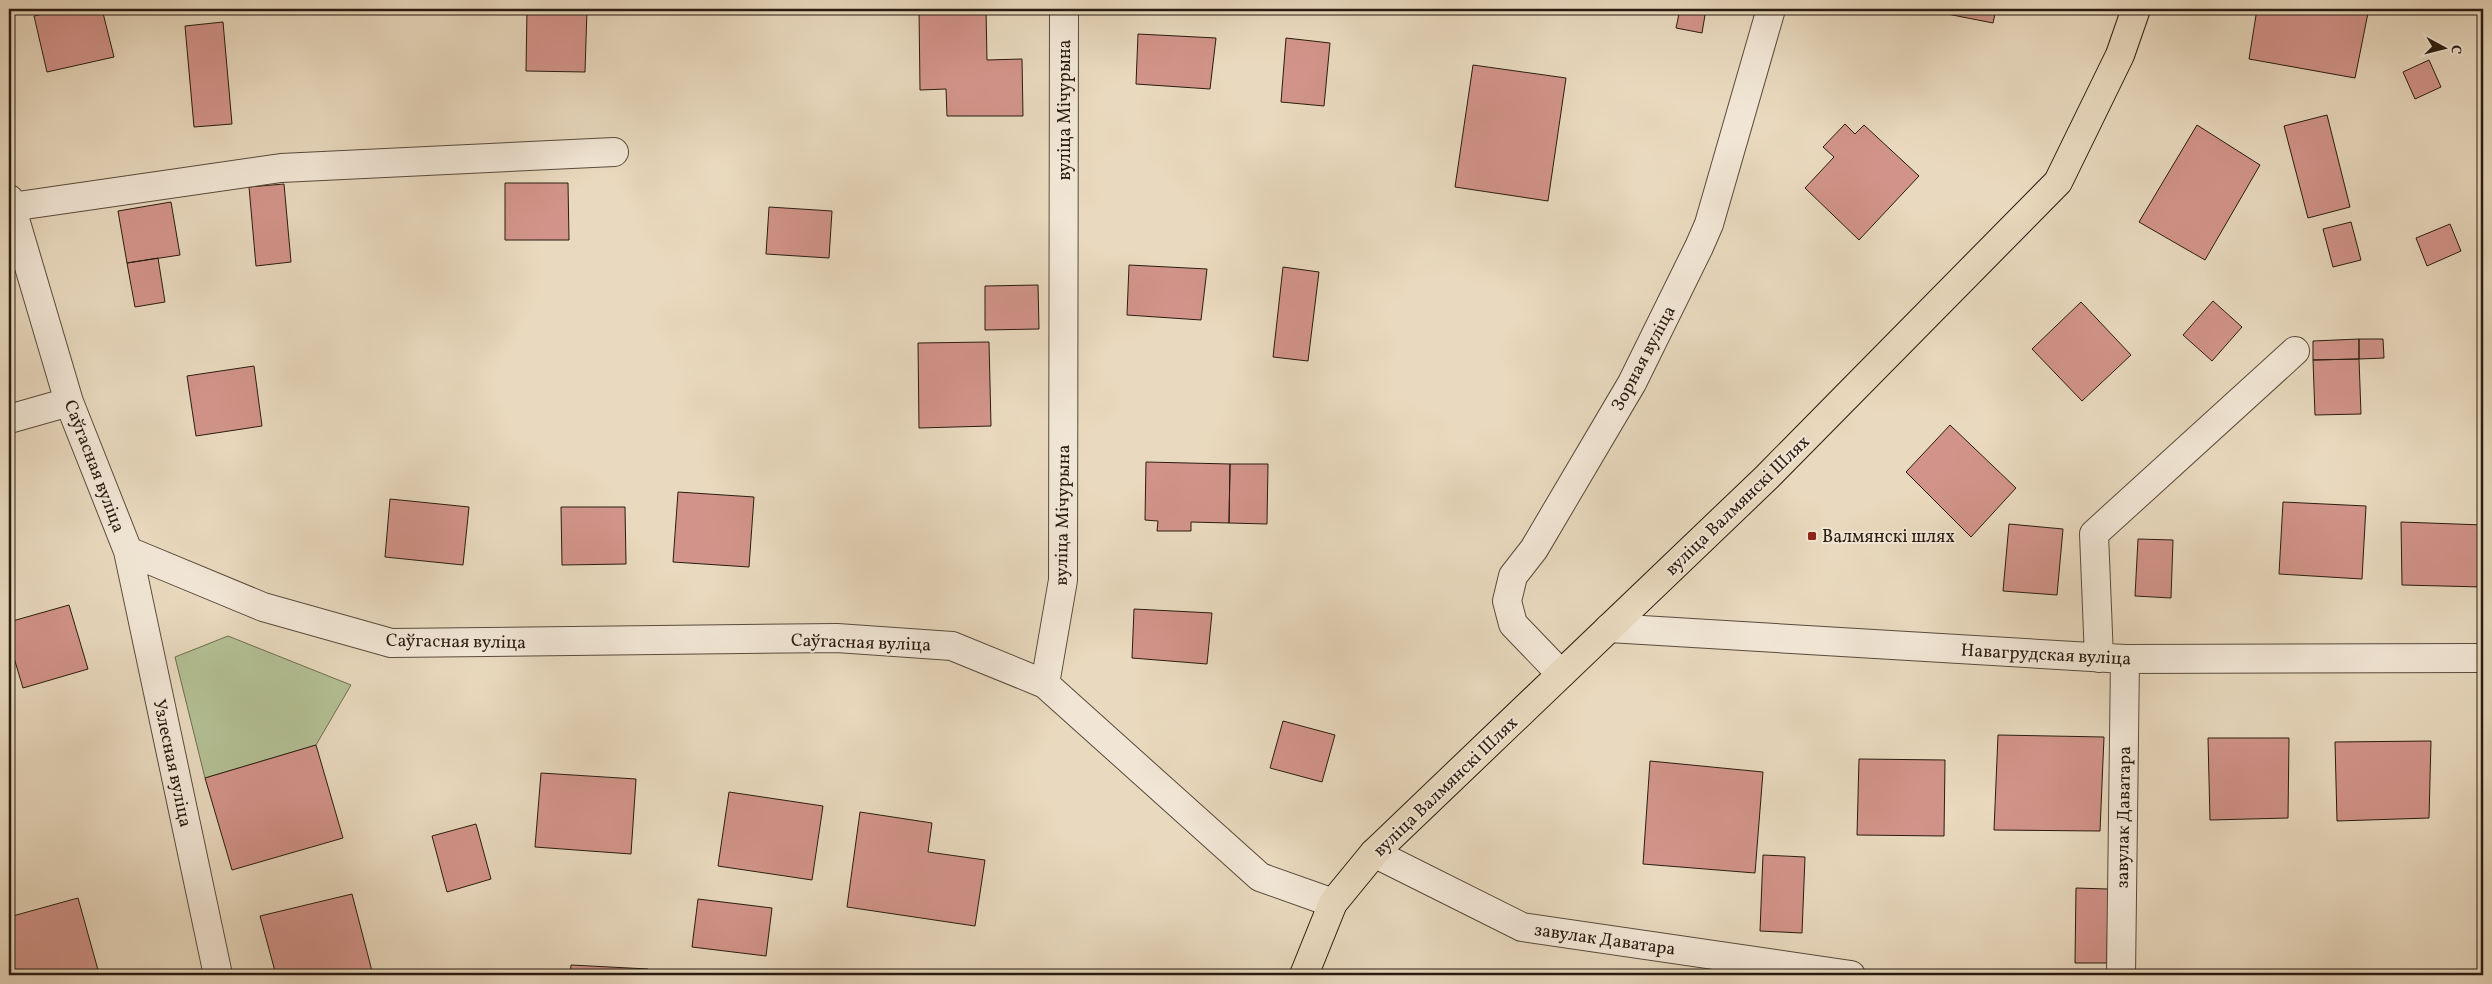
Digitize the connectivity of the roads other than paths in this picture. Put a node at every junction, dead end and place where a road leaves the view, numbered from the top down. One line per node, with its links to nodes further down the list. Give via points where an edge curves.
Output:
1 (1064, 9): 14 (street, вуліца Мічурына, via 1063,580)
2 (1771, 9): 13 (street, Зорная вуліца, via 1709,224 1699,247 1632,383 1534,549 1513,576 1506,600 1513,624)
3 (2136, 9): 10 (main road, вуліца Валмянскі Шлях, via 2120,55 2058,182 1766,478)
4 (614, 152): 5 (street, via 281,168)
5 (10, 203): 7 (street, Саўгасная вуліца)
6 (2295, 351): 12 (street, завулак Даватара, via 2094,534)
7 (70, 402): 8 (street); 9 (street, Саўгасная вуліца)
8 (9, 419)
9 (128, 551): 14 (street, Саўгасная вуліца, via 263,608 391,643 837,638 952,646); 17 (street, Узлесная вуліца)
10 (1609, 628): 12 (street, Навагрудская вуліца); 13 (main road, вуліца Валмянскі Шлях)
11 (2483, 658): 12 (street, Навагрудская вуліца)
12 (2112, 659): 20 (street, завулак Даватара)
13 (1560, 674): 15 (main road, вуліца Валмянскі Шлях)
14 (1045, 684): 16 (street, via 1260,877)
15 (1374, 853): 16 (main road, вуліца Валмянскі Шлях); 19 (street, завулак Даватара, via 1522,926)
16 (1333, 902): 18 (main road, вуліца Валмянскі Шлях)
17 (218, 975)
18 (1304, 975)
19 (1850, 975)
20 (2121, 975)

